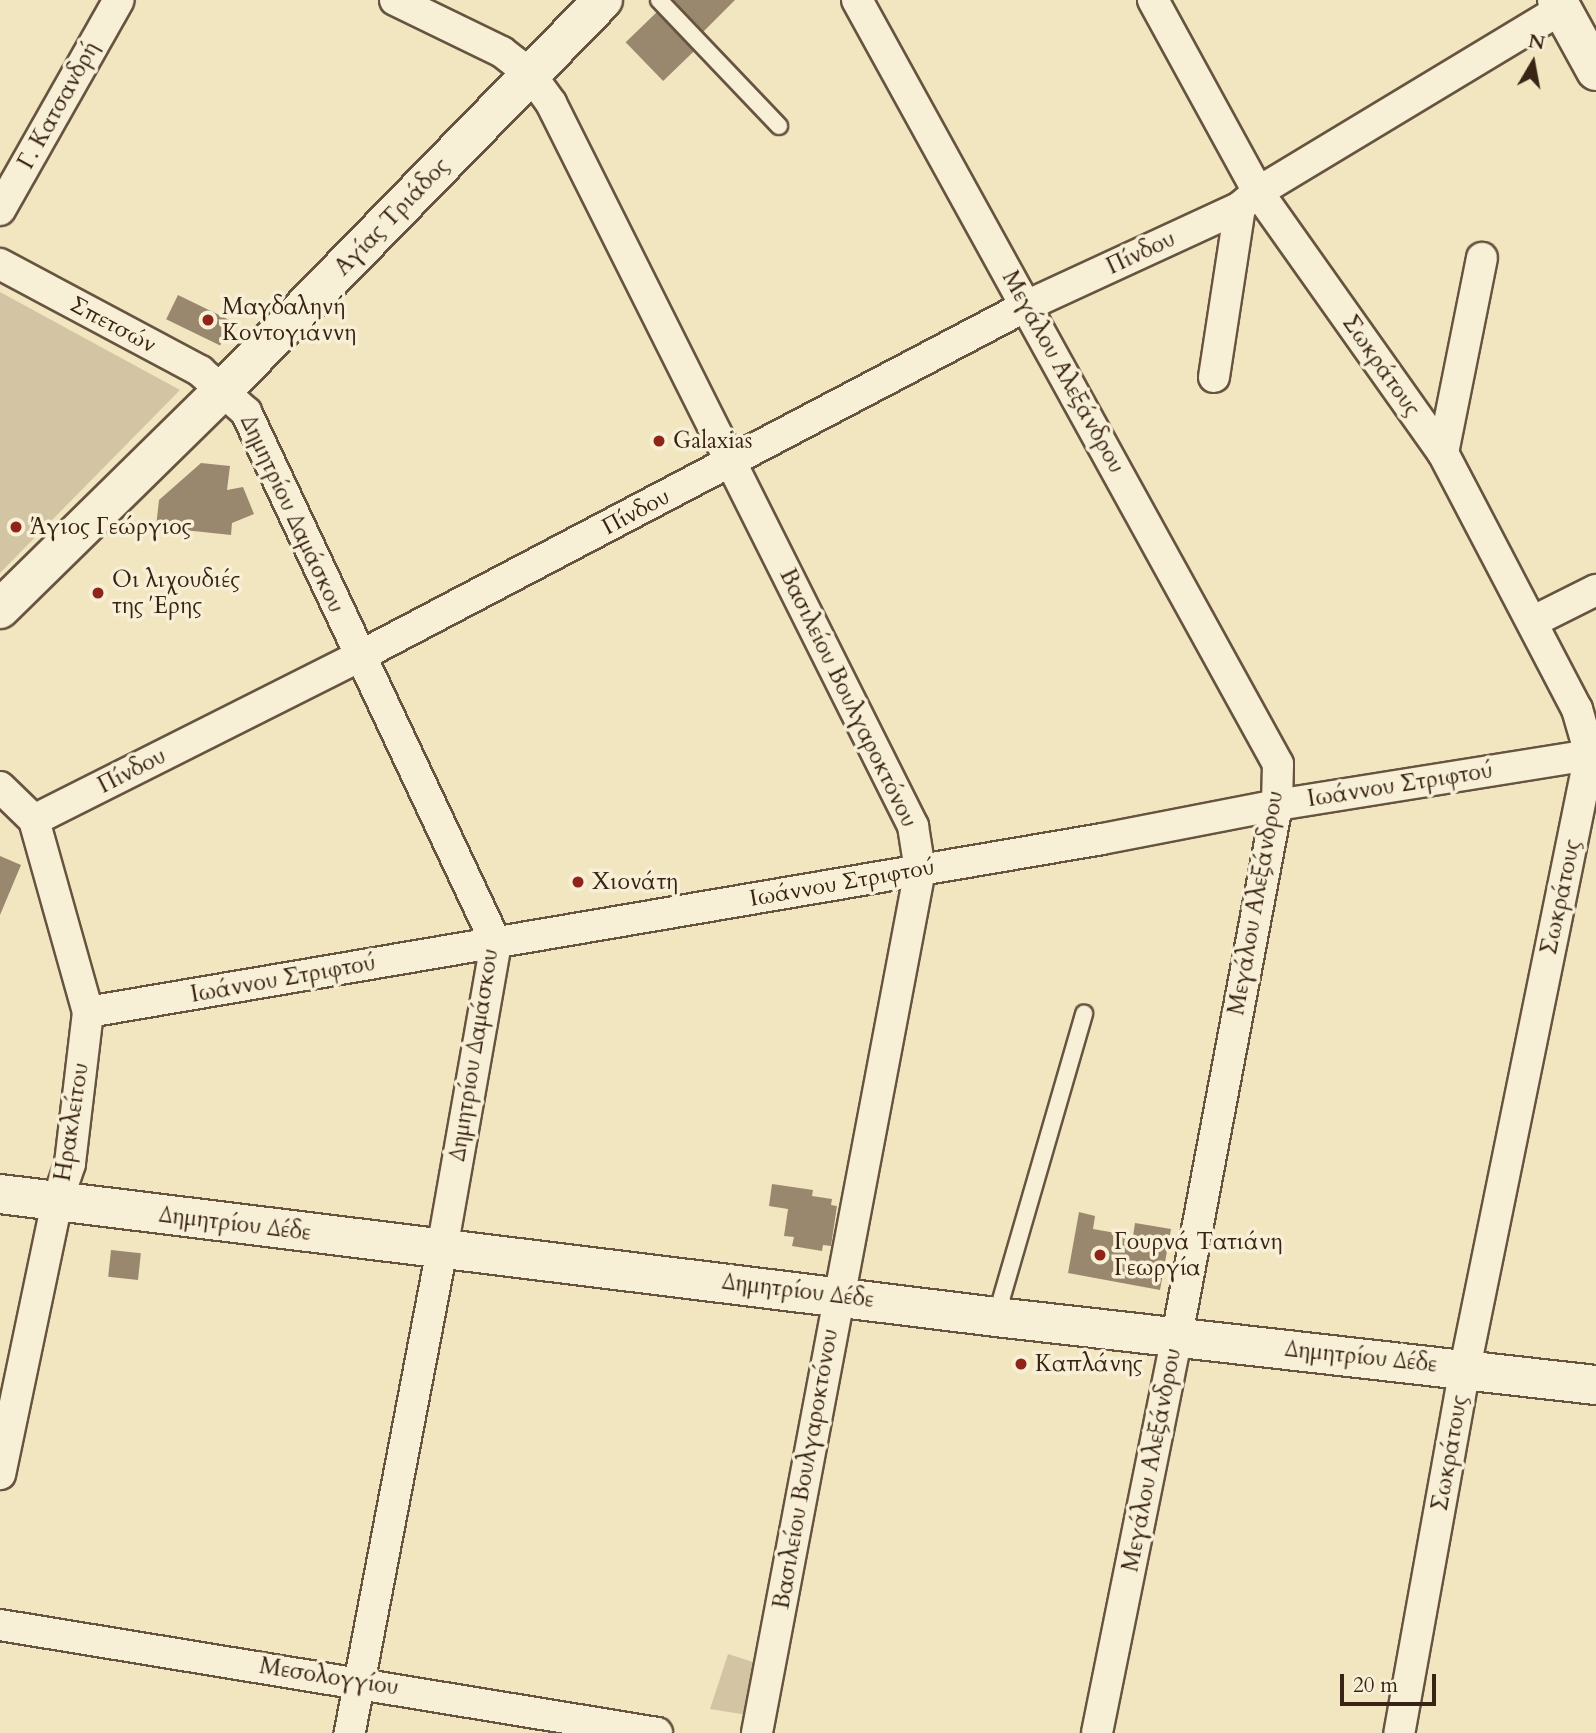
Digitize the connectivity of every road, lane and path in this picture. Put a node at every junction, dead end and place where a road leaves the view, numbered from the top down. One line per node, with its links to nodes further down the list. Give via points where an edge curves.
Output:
1 (119, 0): 12 (street, Γ. Κατσανδρή)
2 (395, 0): 9 (street, Βασιλείου Βουλγαροκτόνου, via 502,52)
3 (603, 0): 9 (street, Αγίας Τριάδος)
4 (659, 0): 10 (lane)
5 (857, 0): 15 (street, Μεγάλου Αλεξάνδρου)
6 (1153, 0): 11 (street, Σωκράτους)
7 (1559, 5): 8 (street); 11 (street, Πίνδου)
8 (1596, 71)
9 (530, 74): 17 (street, Αγίας Τριάδος); 19 (street, Βασιλείου Βουλγαροκτόνου, via 551,103)
10 (779, 126)
11 (1249, 200): 15 (street, Πίνδου); 16 (street); 18 (street, Σωκράτους)
12 (0, 210)
13 (1482, 258): 18 (street)
14 (0, 264): 17 (street, Σπετσών, via 200,371)
15 (1026, 306): 19 (street, Πίνδου); 26 (street, Μεγάλου Αλεξάνδρου, via 1278,764)
16 (1214, 377)
17 (224, 389): 21 (street, Αγίας Τριάδος); 23 (street, Δημητρίου Δαμάσκου, via 246,412)
18 (1443, 453): 22 (street, Σωκράτους)
19 (731, 462): 23 (street, Πίνδου); 28 (street, Βασιλείου Βουλγαροκτόνου, via 913,826)
20 (1596, 590): 22 (street)
21 (0, 609)
22 (1532, 622): 24 (street, Σωκράτους, via 1577,709)
23 (360, 656): 27 (street, Πίνδου); 29 (street, Δημητρίου Δαμάσκου)
24 (1593, 754): 26 (street, Ιωάννου Στριφτού); 38 (street, Σωκράτους)
25 (0, 787): 27 (street)
26 (1277, 805): 28 (street, Ιωάννου Στριφτού); 37 (street, Μεγάλου Αλεξάνδρου)
27 (34, 820): 30 (street, Ηρακλείτου)
28 (920, 870): 29 (street, Ιωάννου Στριφτού); 35 (street, Βασιλείου Βουλγαροκτόνου)
29 (496, 943): 30 (street, Ιωάννου Στριφτού); 34 (street, Δημητρίου Δαμάσκου)
30 (88, 1012): 33 (street, Ηρακλείτου, via 70,1164)
31 (1084, 1014): 36 (lane)
32 (0, 1194): 33 (street, Δημητρίου Δέδε)
33 (57, 1202): 34 (street, Δημητρίου Δέδε); 40 (street, Ηρακλείτου)
34 (442, 1249): 35 (street, Δημητρίου Δέδε); 42 (street, Δημητρίου Δαμάσκου)
35 (838, 1296): 36 (street, Δημητρίου Δέδε); 45 (street, Βασιλείου Βουλγαροκτόνου)
36 (996, 1317): 37 (street, Δημητρίου Δέδε)
37 (1177, 1336): 38 (street, Δημητρίου Δέδε); 46 (street, Μεγάλου Αλεξάνδρου)
38 (1465, 1368): 39 (street, Δημητρίου Δέδε); 47 (street, Σωκράτους)
39 (1596, 1385)
40 (0, 1474)
41 (0, 1625): 42 (street, Μεσολογγίου)
42 (361, 1682): 43 (street, Δημητρίου Δαμάσκου); 44 (street, Μεσολογγίου)
43 (351, 1733)
44 (657, 1733)
45 (757, 1733)
46 (1097, 1733)
47 (1399, 1733)

